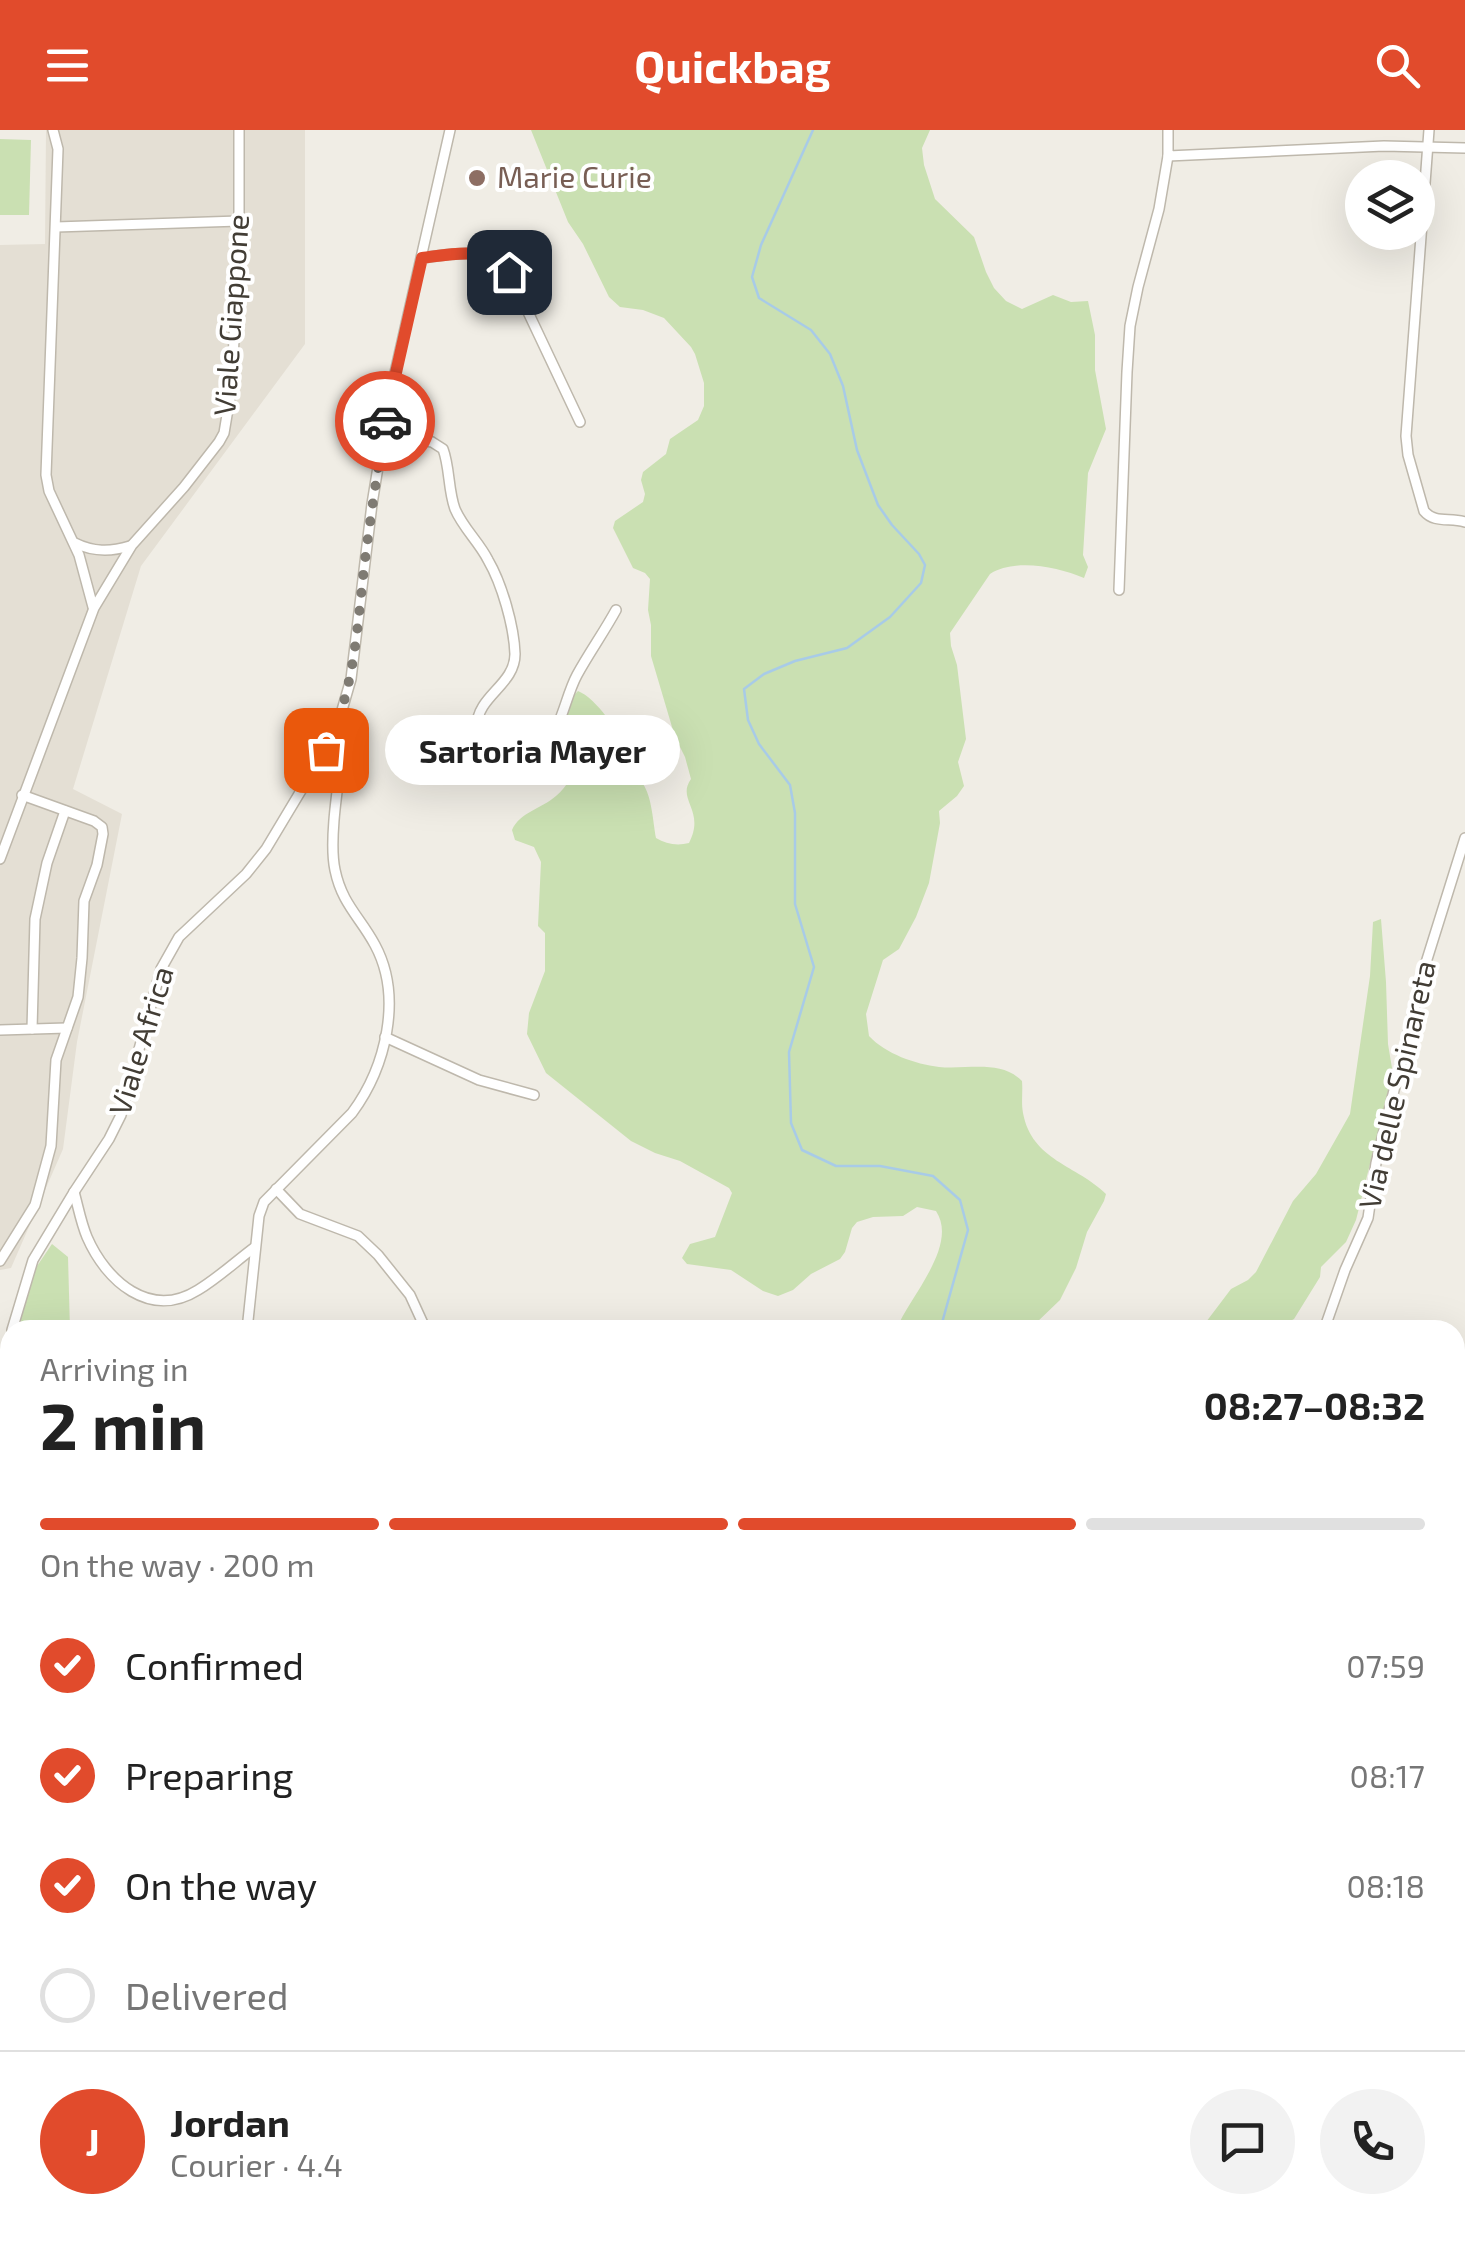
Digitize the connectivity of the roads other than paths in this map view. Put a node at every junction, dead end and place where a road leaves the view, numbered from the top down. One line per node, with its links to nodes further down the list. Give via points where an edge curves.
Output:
1 (53, 130): 10 (street)
2 (239, 130): 9 (street, Viale Giappone)
3 (450, 130): 11 (street)
4 (1168, 130): 8 (street)
5 (1429, 130): 6 (street)
6 (1428, 146): 7 (street); 8 (street); 14 (street, via 1406,436 1426,514)
7 (1465, 148)
8 (1168, 156): 17 (street, via 1130,326)
9 (239, 221): 10 (street); 16 (street, Viale Giappone, via 224,432)
10 (56, 227): 15 (street, via 46,476)
11 (422, 258): 12 (street, via 474,253 504,266); 13 (street)
12 (580, 422)
13 (384, 434): 19 (street, via 440,446 457,513 498,580 515,657 479,714 479,735 491,751 518,759 546,746 574,680); 20 (street, via 351,678)
14 (1465, 522)
15 (74, 543): 16 (street, via 98,551); 18 (street)
16 (132, 545): 18 (street, Viale Giappone)
17 (1119, 590)
18 (94, 608): 21 (street, Viale Giappone)
19 (616, 610)
20 (338, 724): 29 (street, via 344,739 334,866 342,897 385,966); 32 (street, Viale Africa, via 266,849 168,955 121,1115)
21 (22, 795): 22 (street); 23 (street, Viale Giappone)
22 (65, 811): 26 (street, via 103,832 84,901 80,985); 27 (street, via 35,919)
23 (6, 823): 25 (street, Viale Giappone)
24 (1465, 838): 38 (street, Via delle Spinareta, via 1424,970 1368,1218)
25 (0, 859)
26 (67, 1028): 27 (street); 34 (street, via 56,1060 44,1177 35,1205)
27 (32, 1029): 28 (street)
28 (0, 1030)
29 (384, 1037): 30 (street, via 479,1080); 31 (street, via 363,1098)
30 (534, 1096)
31 (276, 1188): 33 (street, via 258,1216); 37 (street, via 300,1214 358,1236 410,1295)
32 (74, 1192): 33 (street, via 87,1236 109,1275 152,1300 196,1292); 35 (street, Viale Africa, via 33,1260)
33 (255, 1247): 36 (street)
34 (0, 1261)
35 (15, 1320)
36 (247, 1320)
37 (421, 1320)
38 (1328, 1320)

